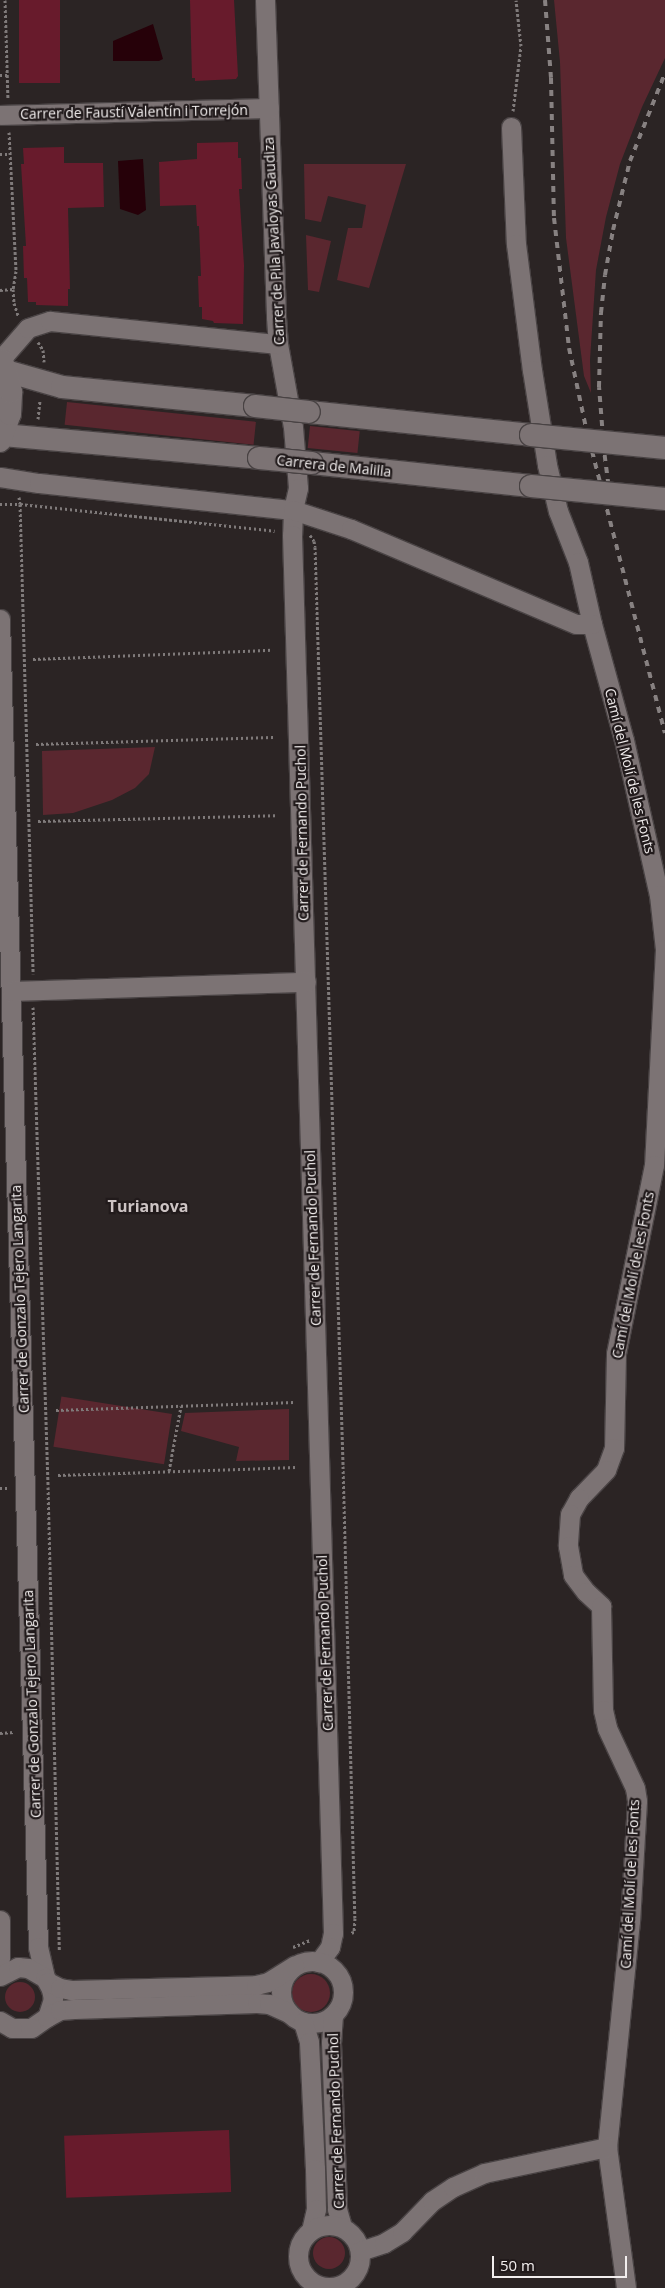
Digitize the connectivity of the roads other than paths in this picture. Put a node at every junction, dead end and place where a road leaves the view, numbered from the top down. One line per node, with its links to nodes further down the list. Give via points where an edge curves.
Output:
1 (265, 0): 2 (street, Carrer de Pila Javaloyas Gaudiza)
2 (269, 108): 3 (street, Carrer de Faustí Valentín i Torrejón); 5 (street, Carrer de Pila Javaloyas Gaudiza)
3 (4, 115)
4 (511, 127): 13 (street, Camí del Molí de les Fonts, via 516,244 546,456 558,511 578,562)
5 (278, 344): 6 (street, via 50,321 28,328); 11 (street, Carrer de Pila Javaloyas Gaudiza, via 293,427 298,488)
6 (2, 362): 7 (street, via 11,392 10,414); 8 (street, bridge, via 62,386)
7 (2, 438): 10 (street, Carrera de Malilla, bridge, via 259,458)
8 (665, 448)
9 (0, 477): 11 (street)
10 (665, 499)
11 (293, 510): 13 (street, via 351,529 576,624); 14 (street, Carrer de Fernando Puchol)
12 (0, 619): 15 (street, Carrer de Gonzalo Tejero Langarita)
13 (592, 624): 26 (street, Camí del Molí de les Fonts, via 649,844 665,949 654,1165 616,1354 614,1448 606,1470 578,1498 570,1514 568,1546 573,1575 601,1606 603,1710 638,1801 630,1921)
14 (306, 982): 15 (street); 19 (street, Carrer de Fernando Puchol, via 333,1933 330,1947)
15 (12, 991): 21 (street, Carrer de Gonzalo Tejero Langarita, via 38,1947)
16 (0, 1920): 18 (street)
17 (292, 1957): 19 (street, via 304,1962); 21 (street, via 268,1982 256,1984 71,1990); 24 (street, via 282,1983 283,2004)
18 (0, 1959)
19 (319, 1962): 22 (street, via 334,1970 343,1988 343,1998)
20 (0, 1976): 21 (street, via 7,1970 23,1968 38,1972)
21 (46, 1980): 23 (street, Carrer de Gonzalo Tejero Langarita, via 52,1999)
22 (333, 2015): 24 (street, via 316,2023); 27 (street, Carrer de Fernando Puchol, via 331,2042 337,2209)
23 (47, 2017): 24 (street, via 60,2010 74,2009 257,2003 269,2004); 25 (street, via 40,2024 21,2030)
24 (296, 2018): 28 (street, Carrer de Fernando Puchol, via 310,2042 316,2209)
25 (0, 2021)
26 (607, 2147): 29 (street, via 476,2177 432,2201 402,2232 384,2243); 32 (street, Camí del Molí de les Fonts)
27 (342, 2226): 28 (street, via 326,2224); 29 (street, via 354,2236)
28 (311, 2230): 30 (street, via 299,2247 298,2257 302,2272)
29 (360, 2251): 31 (street, via 357,2271)
30 (313, 2285): 31 (street)
31 (344, 2285)
32 (626, 2288)

